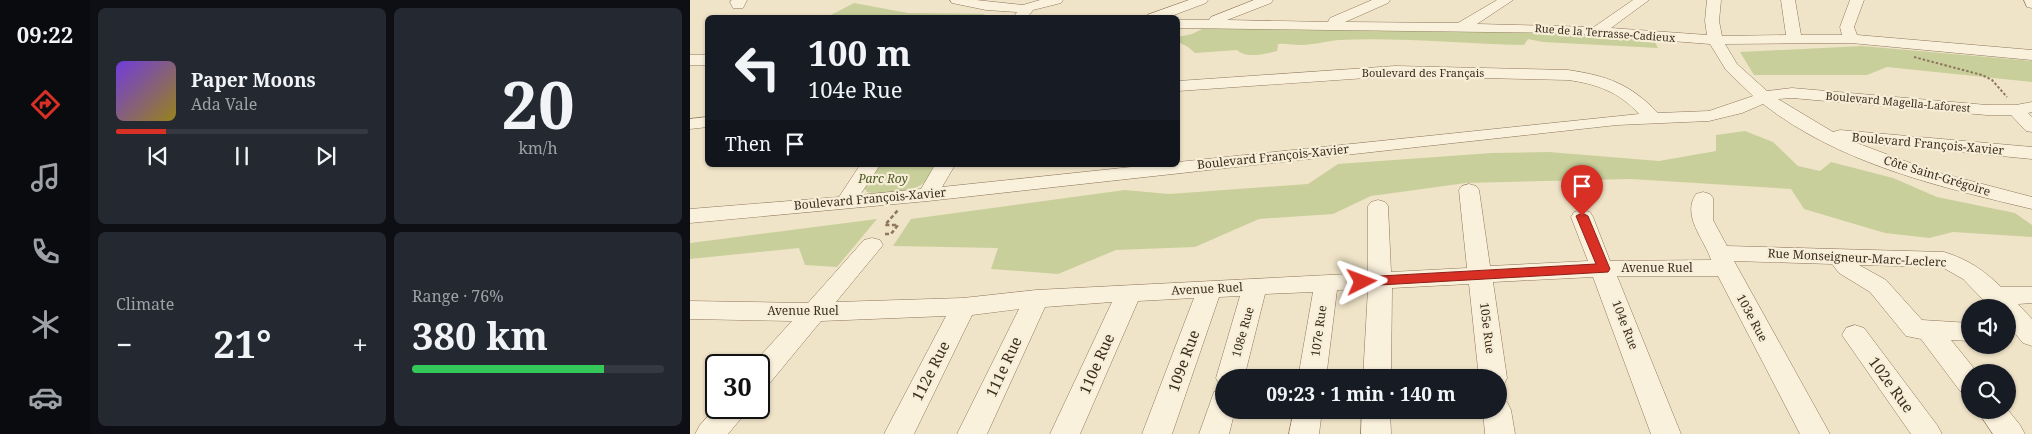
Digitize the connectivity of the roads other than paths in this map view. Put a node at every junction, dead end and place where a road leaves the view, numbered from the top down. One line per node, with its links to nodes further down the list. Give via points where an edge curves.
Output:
1 (957, 0): 14 (street, via 986,6)
2 (1056, 0): 14 (street)
3 (1201, 0): 12 (street)
4 (1266, 0): 17 (street)
5 (1383, 0): 18 (street)
6 (1506, 0): 19 (street)
7 (1642, 0): 20 (street)
8 (1714, 0): 23 (street, Côte Saint-Grégoire, via 1711,20)
9 (1788, 0): 21 (street)
10 (1857, 0): 22 (street, via 1847,28)
11 (2031, 0): 13 (street)
12 (1178, 4): 15 (street)
13 (2032, 4)
14 (1027, 8)
15 (1158, 15)
16 (1180, 24): 17 (street, Rue de la Terrasse-Cadieux)
17 (1206, 24): 18 (street, Rue de la Terrasse-Cadieux)
18 (1328, 25): 19 (street, Rue de la Terrasse-Cadieux)
19 (1463, 26): 20 (street, Rue de la Terrasse-Cadieux)
20 (1597, 31): 23 (street, Rue de la Terrasse-Cadieux)
21 (1794, 39): 22 (street, Rue de la Terrasse-Cadieux); 23 (street, Rue de la Terrasse-Cadieux)
22 (1851, 39): 24 (street, Rue de la Terrasse-Cadieux)
23 (1715, 40): 28 (street, Côte Saint-Grégoire, via 1735,72)
24 (2032, 55)
25 (690, 60): 26 (street)
26 (705, 60)
27 (1180, 86): 30 (street, Boulevard des Français, via 1396,71 1568,75 1595,78 1615,85 1634,97)
28 (1764, 97): 29 (street, Boulevard Magella-Laforest, via 1792,93 1987,110); 30 (street, Boulevard François-Xavier, via 1709,116); 34 (street, Côte Saint-Grégoire)
29 (2026, 108): 33 (street)
30 (1654, 119): 39 (street, Boulevard François-Xavier, via 1616,120)
31 (705, 122): 32 (street)
32 (690, 124)
33 (2032, 127)
34 (1825, 134): 35 (street, Boulevard François-Xavier); 44 (street, Côte Saint-Grégoire, via 1916,172)
35 (2032, 154)
36 (869, 167): 43 (street)
37 (943, 167): 41 (street)
38 (1179, 167): 41 (street, Boulevard François-Xavier)
39 (1180, 167)
40 (1469, 190): 52 (street, 105e Rue)
41 (919, 195): 43 (street, Boulevard François-Xavier)
42 (1703, 198): 50 (street, 103e Rue, via 1702,220)
43 (846, 202): 46 (street, Boulevard François-Xavier)
44 (2032, 203)
45 (1378, 206): 53 (street)
46 (690, 216)
47 (1582, 216): 51 (street, 104e Rue)
48 (872, 245): 64 (street)
49 (1838, 256): 50 (street, Rue Monseigneur-Marc-Leclerc); 59 (street, Rue Monseigneur-Marc-Leclerc, via 1944,260 1973,273); 66 (street, via 1848,268 1878,286 1915,329)
50 (1722, 260): 51 (street, Avenue Ruel); 92 (street, 103e Rue)
51 (1604, 269): 52 (street, Avenue Ruel); 91 (street, 104e Rue)
52 (1481, 275): 53 (street, Avenue Ruel); 74 (street, 105e Rue)
53 (1380, 281): 54 (street, Avenue Ruel); 73 (street)
54 (1326, 284): 55 (street, Avenue Ruel); 72 (street, 107e Rue)
55 (1256, 286): 56 (street, Avenue Ruel); 71 (street, 108e Rue)
56 (1210, 288): 57 (street, Avenue Ruel); 86 (street, 109e Rue)
57 (1129, 293): 60 (street, Avenue Ruel); 85 (street, 110e Rue)
58 (2032, 295): 61 (street)
59 (1998, 299)
60 (1036, 300): 62 (street, Avenue Ruel); 84 (street, 111e Rue)
61 (2016, 300)
62 (963, 308): 64 (street, Avenue Ruel); 83 (street, 112e Rue)
63 (690, 310): 64 (street, Avenue Ruel)
64 (813, 312): 70 (street)
65 (2016, 323): 69 (street, Rue Monseigneur-Marc-Leclerc)
66 (1928, 329): 67 (street); 75 (street)
67 (1961, 331)
68 (1855, 335): 93 (street, 102e Rue)
69 (2024, 335)
70 (770, 363)
71 (1233, 369)
72 (1313, 369)
73 (1377, 369)
74 (1492, 369)
75 (1961, 371)
76 (723, 419): 82 (street)
77 (1218, 419): 87 (street)
78 (1306, 419): 88 (street)
79 (1376, 419): 89 (street)
80 (1498, 419): 90 (street)
81 (1998, 419): 94 (street)
82 (710, 434)
83 (900, 434)
84 (972, 434)
85 (1065, 434)
86 (1157, 434)
87 (1214, 434)
88 (1304, 434)
89 (1376, 434)
90 (1500, 434)
91 (1666, 434)
92 (1815, 434)
93 (1927, 434)
94 (2010, 434)

